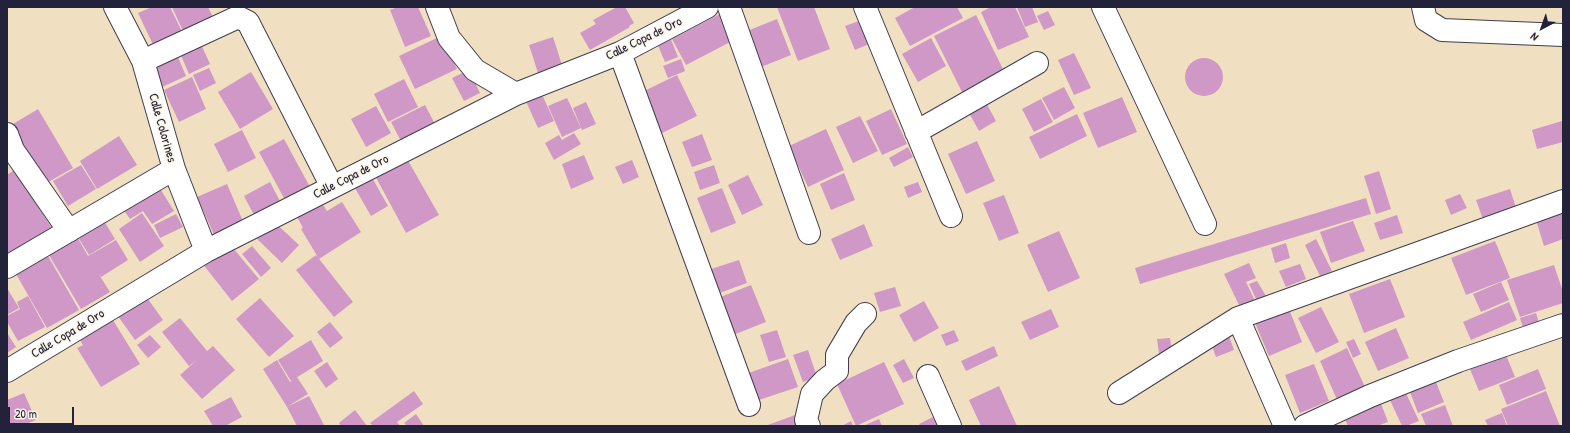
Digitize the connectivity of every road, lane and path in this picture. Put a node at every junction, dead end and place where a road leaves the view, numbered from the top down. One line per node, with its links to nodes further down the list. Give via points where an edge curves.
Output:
1 (115, 7): 10 (street, Calle Colorines)
2 (437, 7): 12 (street, via 449,38 475,70)
3 (707, 7): 9 (street, Calle Copa de Oro)
4 (729, 7): 21 (street)
5 (865, 7): 13 (street)
6 (1104, 7): 19 (street)
7 (1423, 7): 8 (street, via 1426,20 1442,30)
8 (1563, 35)
9 (620, 53): 12 (street, Calle Copa de Oro); 30 (street)
10 (143, 61): 15 (street, Calle Colorines); 16 (street, via 238,17 248,22)
11 (1037, 63): 13 (street)
12 (516, 94): 16 (street, Calle Copa de Oro)
13 (916, 132): 18 (street)
14 (7, 134): 20 (street, via 13,150)
15 (174, 168): 20 (street); 22 (street, Calle Colorines)
16 (332, 187): 22 (street, Calle Copa de Oro)
17 (1563, 201): 25 (street)
18 (950, 216)
19 (1205, 224)
20 (69, 231): 23 (street)
21 (809, 233)
22 (206, 251): 27 (street, Calle Copa de Oro)
23 (7, 267)
24 (865, 314): 31 (street, via 856,323 837,355 837,371 812,394 806,420)
25 (1238, 318): 29 (street); 33 (street)
26 (1563, 325): 34 (street, via 1458,360)
27 (7, 371)
28 (928, 376): 32 (street)
29 (1119, 393)
30 (749, 404)
31 (809, 426)
32 (950, 426)
33 (1285, 426)
34 (1305, 426)

